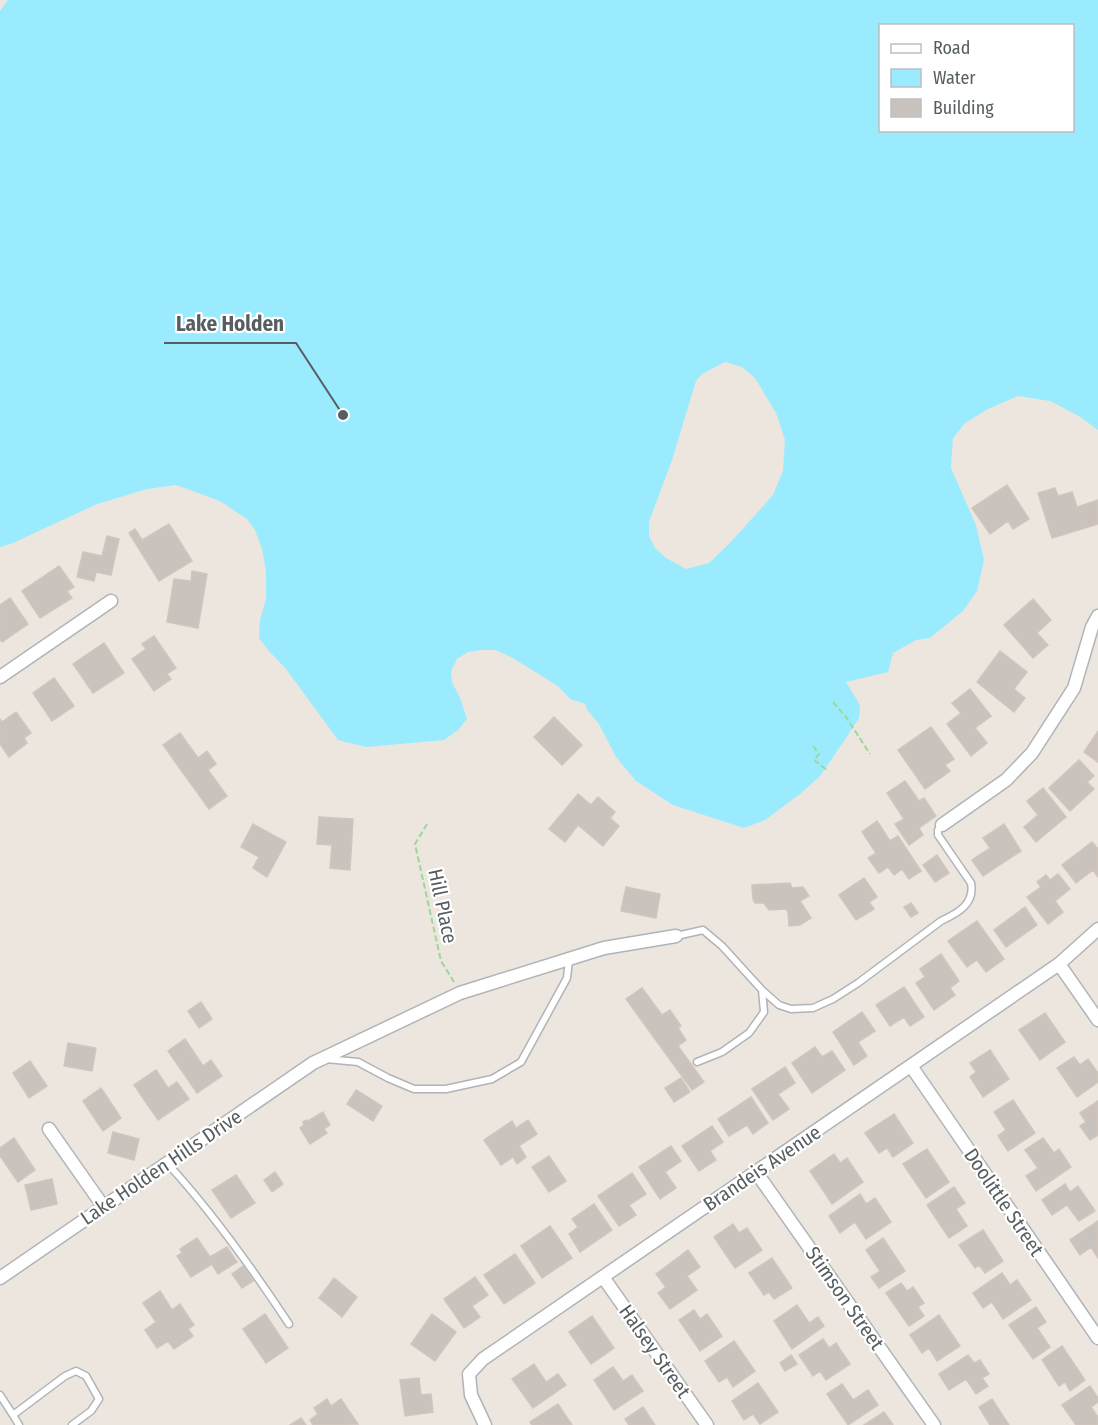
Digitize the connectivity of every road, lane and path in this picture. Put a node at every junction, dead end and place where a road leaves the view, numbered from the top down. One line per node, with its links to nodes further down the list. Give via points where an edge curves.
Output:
1 (111, 601): 3 (street)
2 (1098, 616): 9 (street, via 1074,688 1032,753 1006,780)
3 (0, 677)
4 (833, 702): 6 (path)
5 (813, 746): 7 (path, via 819,754 814,760)
6 (870, 754)
7 (827, 770)
8 (427, 824): 15 (path, Hill Place, via 415,843 441,961)
9 (942, 825): 14 (lane, via 938,834 973,891 969,902 956,914 858,983 813,1008 779,1005)
10 (1098, 928): 13 (street, Brandeis Avenue)
11 (676, 936): 12 (street, Lake Holden Hills Drive, via 604,948); 14 (lane, via 703,930)
12 (568, 960): 15 (street, Lake Holden Hills Drive); 17 (lane, via 567,978 521,1062 492,1079 446,1089 414,1089 358,1062)
13 (1059, 964): 16 (street); 19 (street, Brandeis Avenue)
14 (762, 990): 18 (lane, via 764,1012 749,1033 722,1052)
15 (460, 993): 17 (street, Lake Holden Hills Drive)
16 (1098, 1020)
17 (323, 1058): 21 (street, Lake Holden Hills Drive)
18 (697, 1062)
19 (911, 1066): 22 (street, Brandeis Avenue); 27 (street, Doolittle Street)
20 (49, 1129): 23 (street)
21 (166, 1163): 23 (street, Lake Holden Hills Drive); 26 (lane, via 237,1248)
22 (756, 1172): 24 (street, Brandeis Avenue); 34 (street, Stimson Street)
23 (103, 1206): 25 (street, Lake Holden Hills Drive)
24 (603, 1277): 32 (street, Brandeis Avenue, via 483,1359 469,1374 471,1395); 33 (street, Halsey Street)
25 (0, 1278)
26 (289, 1324)
27 (1098, 1338)
28 (0, 1395): 29 (lane)
29 (13, 1415): 30 (lane); 31 (lane, via 76,1371 86,1376 99,1399 91,1411)
30 (19, 1425)
31 (72, 1425)
32 (485, 1425)
33 (707, 1425)
34 (934, 1425)

